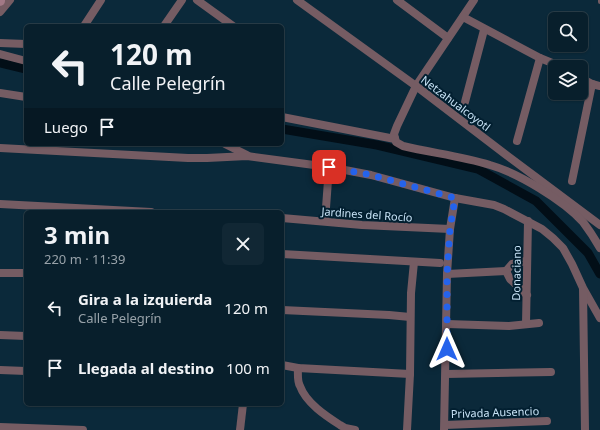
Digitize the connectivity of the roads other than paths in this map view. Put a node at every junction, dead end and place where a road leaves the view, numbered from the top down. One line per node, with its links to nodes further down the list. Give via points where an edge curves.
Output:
1 (10, 0): 8 (street)
2 (101, 0): 10 (street)
3 (182, 0): 11 (street)
4 (197, 0): 12 (street)
5 (297, 0): 22 (street, Netzahualcoyotl)
6 (397, 0): 14 (street)
7 (474, 0): 9 (street)
8 (0, 12)
9 (463, 17): 13 (street); 14 (street)
10 (85, 24)
11 (165, 24)
12 (230, 24)
13 (484, 30): 18 (street); 25 (street)
14 (448, 38): 22 (street)
15 (0, 43): 16 (street)
16 (24, 44)
17 (0, 54): 19 (street)
18 (540, 58): 20 (street); 28 (street)
19 (24, 60)
20 (548, 61)
21 (596, 85): 33 (street)
22 (416, 86): 27 (street, via 396,126); 40 (street, Netzahualcoyotl)
23 (0, 93): 24 (street)
24 (24, 97)
25 (465, 102)
26 (284, 117): 27 (street)
27 (395, 139): 42 (street, via 403,146 483,163 510,172 573,213)
28 (516, 141)
29 (230, 146): 31 (street)
30 (0, 148): 31 (street, via 188,158)
31 (247, 156): 32 (street)
32 (329, 167): 34 (street, via 371,175); 38 (street)
33 (572, 181)
34 (455, 198): 39 (street, via 494,205); 41 (street)
35 (0, 204): 36 (street)
36 (93, 210)
37 (284, 218): 38 (street, Jardines del Rocío)
38 (325, 221): 41 (street, Jardines del Rocío)
39 (528, 221): 44 (street, Donaciano); 51 (street, via 563,248)
40 (600, 225)
41 (450, 229): 50 (street)
42 (600, 248)
43 (284, 254): 45 (street)
44 (526, 261): 47 (street, via 512,264); 52 (street, Donaciano)
45 (414, 262): 46 (street); 54 (street)
46 (440, 263)
47 (506, 271): 50 (street); 52 (street, via 510,279)
48 (0, 273): 49 (street)
49 (24, 273)
50 (447, 274): 57 (street)
51 (583, 288): 55 (street); 76 (street)
52 (527, 295): 58 (street, Donaciano)
53 (284, 310): 54 (street)
54 (410, 317): 66 (street)
55 (600, 318)
56 (539, 323): 58 (street)
57 (447, 324): 58 (street); 67 (street)
58 (526, 324)
59 (0, 335): 60 (street)
60 (24, 336)
61 (284, 365): 62 (street)
62 (298, 368): 66 (street); 74 (street, via 299,385 309,400 340,426)
63 (0, 370): 64 (street)
64 (24, 371)
65 (551, 372): 67 (street)
66 (410, 374): 75 (street)
67 (446, 374): 71 (street)
68 (243, 406): 73 (street)
69 (547, 421): 71 (street, Privada Ausencio)
70 (0, 427): 72 (street)
71 (444, 427)
72 (83, 430)
73 (240, 430)
74 (355, 430)
75 (407, 430)
76 (585, 430)

